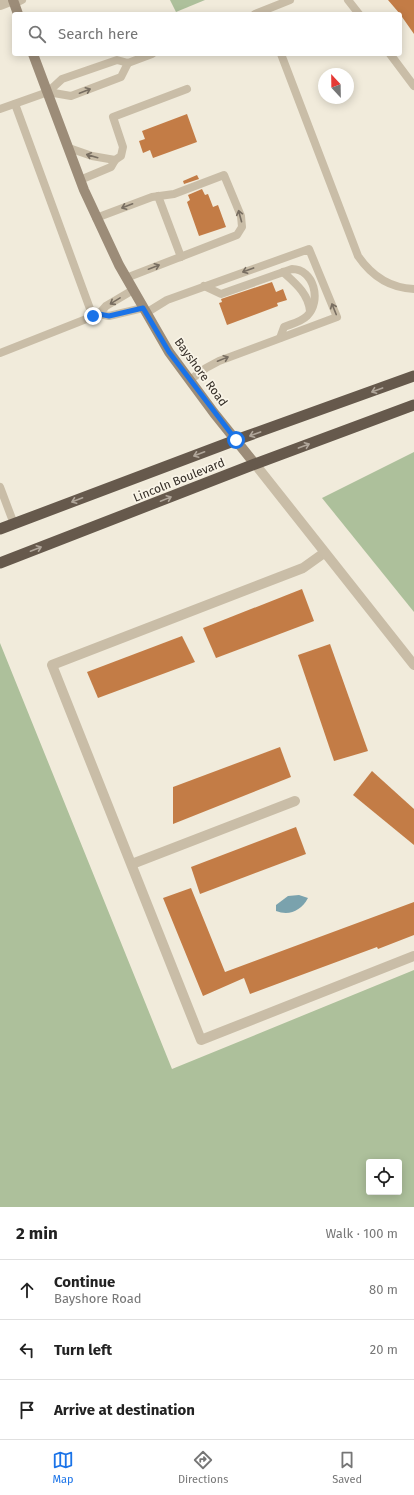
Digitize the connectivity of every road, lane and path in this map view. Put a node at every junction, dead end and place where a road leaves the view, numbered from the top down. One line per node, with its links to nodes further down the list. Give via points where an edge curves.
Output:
1 (290, 0): 6 (lane)
2 (348, 0): 7 (lane)
3 (15, 1): 4 (street); 5 (main road)
4 (0, 5)
5 (18, 12)
6 (260, 12)
7 (357, 12)
8 (34, 56): 15 (main road, Bayshore Road)
9 (147, 56): 12 (lane)
10 (282, 56): 27 (lane, via 358,256 367,268 382,280)
11 (392, 56): 13 (lane)
12 (128, 63): 15 (lane, via 117,60 62,79); 15 (lane, one-way to 12, via 71,96 121,77)
13 (414, 86)
14 (187, 89): 19 (lane, via 113,117 124,147 121,156)
15 (48, 92): 16 (lane); 18 (main road, Bayshore Road)
16 (15, 104): 17 (lane); 31 (lane)
17 (0, 109)
18 (69, 148): 19 (lane, one-way to 18, via 92,156); 20 (main road, Bayshore Road)
19 (116, 160): 20 (lane, via 111,167)
20 (80, 180): 22 (main road, Bayshore Road)
21 (158, 196): 22 (lane, one-way to 22); 23 (lane); 23 (lane, one-way to 21, via 236,235 242,227 241,216 224,175 174,194)
22 (96, 218): 25 (main road, Bayshore Road)
23 (181, 257): 25 (lane, one-way to 23)
24 (283, 272): 26 (lane, via 221,294); 30 (lane, via 304,293 310,304); 30 (lane, via 297,269 308,276 315,297)
25 (126, 278): 28 (main road, Bayshore Road)
26 (204, 286): 29 (lane); 32 (lane, one-way to 26, via 337,317 309,249)
27 (414, 289)
28 (133, 290): 29 (main road, Bayshore Road); 31 (lane, one-way to 31)
29 (144, 310): 31 (lane, via 109,316); 35 (main road, Bayshore Road, via 169,352)
30 (310, 312): 32 (lane, via 304,319 284,327)
31 (96, 315): 33 (lane)
32 (280, 338): 35 (lane, one-way to 32, via 219,361)
33 (0, 353)
34 (414, 376): 37 (highway, Lincoln Boulevard, one-way to 37)
35 (190, 380): 37 (main road, Bayshore Road)
36 (414, 405): 38 (highway, Lincoln Boulevard, one-way to 36)
37 (236, 440): 38 (main road, Bayshore Road); 40 (highway, Lincoln Boulevard, one-way to 40)
38 (254, 464): 42 (street, Bayshore Road); 43 (highway, Lincoln Boulevard, one-way to 38)
39 (0, 486): 40 (lane)
40 (14, 524): 41 (highway, Lincoln Boulevard)
41 (0, 529)
42 (324, 553): 44 (street, Bayshore Road); 46 (street, via 304,568 52,664)
43 (0, 564)
44 (414, 665)
45 (295, 801): 46 (street)
46 (132, 864): 47 (street, via 201,1040)
47 (414, 956)

